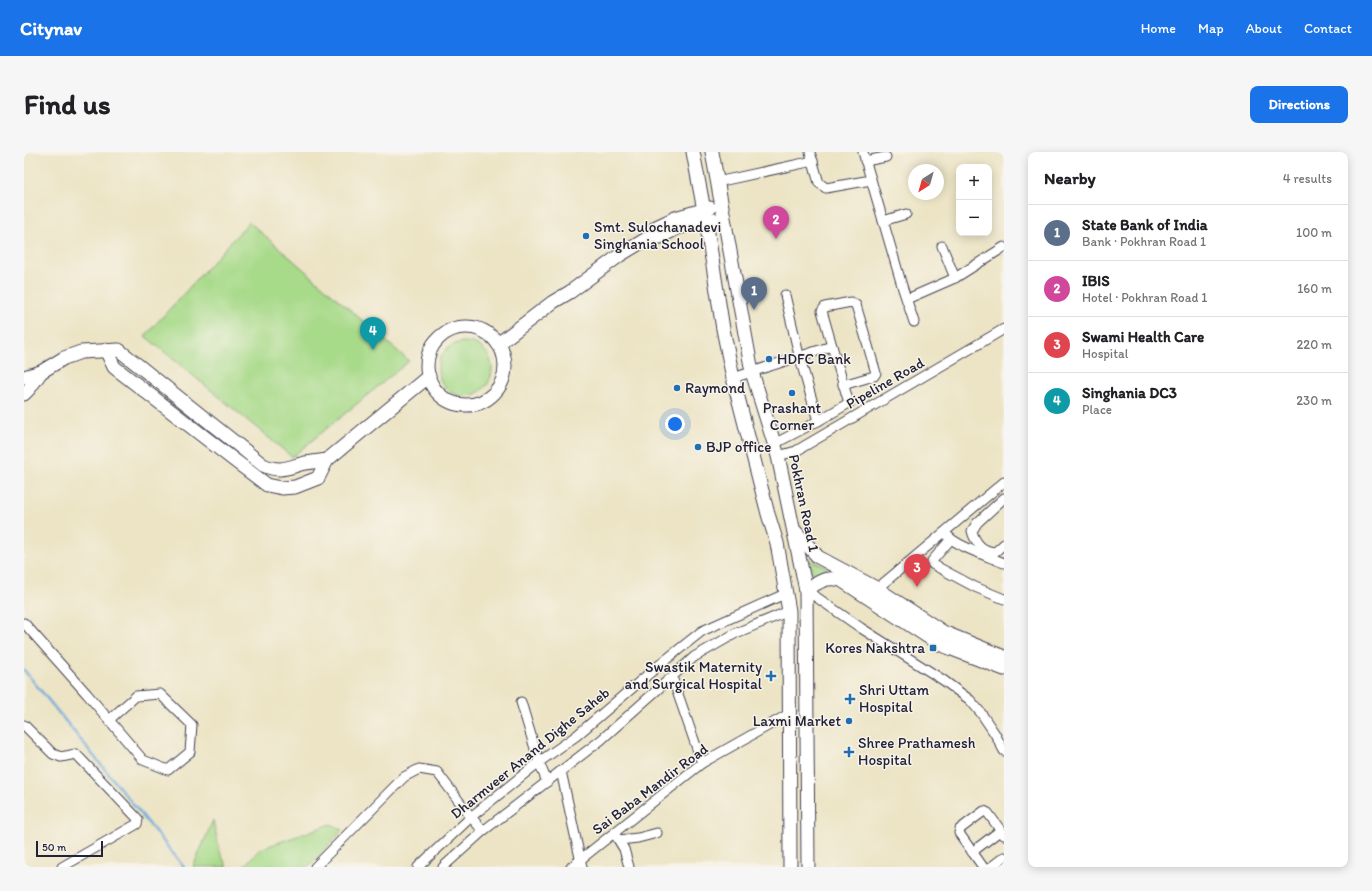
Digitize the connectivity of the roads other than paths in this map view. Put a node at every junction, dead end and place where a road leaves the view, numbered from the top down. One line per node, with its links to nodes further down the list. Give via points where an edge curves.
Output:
1 (693, 152): 11 (street)
2 (712, 152): 8 (street, Pokhran Road 1)
3 (863, 152): 6 (street)
4 (811, 157): 7 (street, via 819,183 826,188); 8 (street)
5 (886, 157): 6 (street)
6 (865, 161): 7 (street)
7 (871, 180): 12 (street)
8 (717, 182): 9 (street, Pokhran Road 1)
9 (723, 212): 11 (street); 25 (street, Pokhran Road 1)
10 (906, 214): 12 (street)
11 (705, 215): 20 (street, via 660,237 653,235 620,255); 28 (street)
12 (883, 221): 17 (street)
13 (942, 246): 15 (street)
14 (1004, 247): 15 (street)
15 (954, 278): 17 (street)
16 (785, 295): 23 (street)
17 (907, 299): 18 (street)
18 (914, 322)
19 (1004, 329): 32 (street, Pipeline Road, via 796,451)
20 (498, 344): 26 (street, via 488,334 474,329 460,328 447,333 432,348 428,362); 26 (street, via 504,357 503,378 492,396 479,403 458,404 445,398 439,394)
21 (832, 346): 23 (street); 29 (street); 29 (street, via 822,309 854,303 876,373 874,376)
22 (106, 350): 24 (street, via 81,352 69,356); 33 (street, via 119,350 263,465 280,470); 33 (street, via 114,367 267,485 295,487 318,478)
23 (799, 355): 25 (street); 31 (street)
24 (41, 372): 27 (street); 30 (street)
25 (752, 372): 28 (street); 32 (street, Pokhran Road 1)
26 (429, 376): 33 (street)
27 (24, 377)
28 (733, 378): 42 (street, via 777,543)
29 (843, 385): 31 (street, via 847,405)
30 (24, 394)
31 (818, 421): 32 (street)
32 (777, 454): 36 (street, Pokhran Road 1)
33 (327, 460)
34 (1004, 482): 37 (street)
35 (1004, 498): 39 (street, via 972,531 979,546 989,551 996,552)
36 (795, 531): 41 (street, Pokhran Road 1); 43 (street, via 818,557)
37 (944, 532): 38 (street); 43 (street)
38 (951, 539): 40 (street); 44 (street, via 932,564)
39 (1004, 544)
40 (1004, 563)
41 (806, 590): 43 (street, via 825,578 832,578); 54 (street, via 970,700 981,712); 59 (street, Pokhran Road 1)
42 (787, 593): 45 (street); 55 (street, Dharmveer Anand Dighe Saheb, via 702,631 576,736)
43 (872, 593): 47 (street, via 943,632); 48 (street, via 939,644)
44 (1004, 599)
45 (789, 611): 49 (street, Dharmveer Anand Dighe Saheb, via 729,637 694,657); 51 (street)
46 (24, 623): 52 (street)
47 (1004, 658)
48 (1004, 669)
49 (672, 677): 56 (street); 57 (street, Dharmveer Anand Dighe Saheb, via 602,740)
50 (521, 702): 55 (street)
51 (789, 714): 56 (street, Sai Baba Mandir Road); 58 (street)
52 (109, 720): 52 (street, via 143,760 168,770 190,752 192,725 160,694 136,696)
53 (24, 725): 69 (street, via 53,754 61,757 76,754 138,818 137,824)
54 (1004, 751)
55 (539, 762): 60 (street); 61 (street, Dharmveer Anand Dighe Saheb)
56 (702, 763): 65 (street, Sai Baba Mandir Road)
57 (561, 771): 60 (street, Dharmveer Anand Dighe Saheb); 68 (street)
58 (790, 779): 59 (street); 75 (street)
59 (808, 780): 76 (street, Pokhran Road 1)
60 (547, 782): 62 (street, Dharmveer Anand Dighe Saheb)
61 (471, 817): 62 (street); 70 (street, via 437,772 419,769 404,777); 71 (street, Dharmveer Anand Dighe Saheb)
62 (483, 831): 72 (street, Dharmveer Anand Dighe Saheb)
63 (657, 833): 65 (street, via 638,838)
64 (1002, 833): 66 (street); 66 (street, via 984,811 960,829 959,833)
65 (616, 837): 68 (street, Sai Baba Mandir Road); 74 (street, via 624,848)
66 (972, 852): 77 (street)
67 (1004, 857): 78 (street)
68 (581, 863): 73 (street, Sai Baba Mandir Road)
69 (62, 867)
70 (315, 867)
71 (418, 867)
72 (443, 867)
73 (571, 867)
74 (629, 867)
75 (790, 867)
76 (808, 867)
77 (983, 867)
78 (991, 867)

